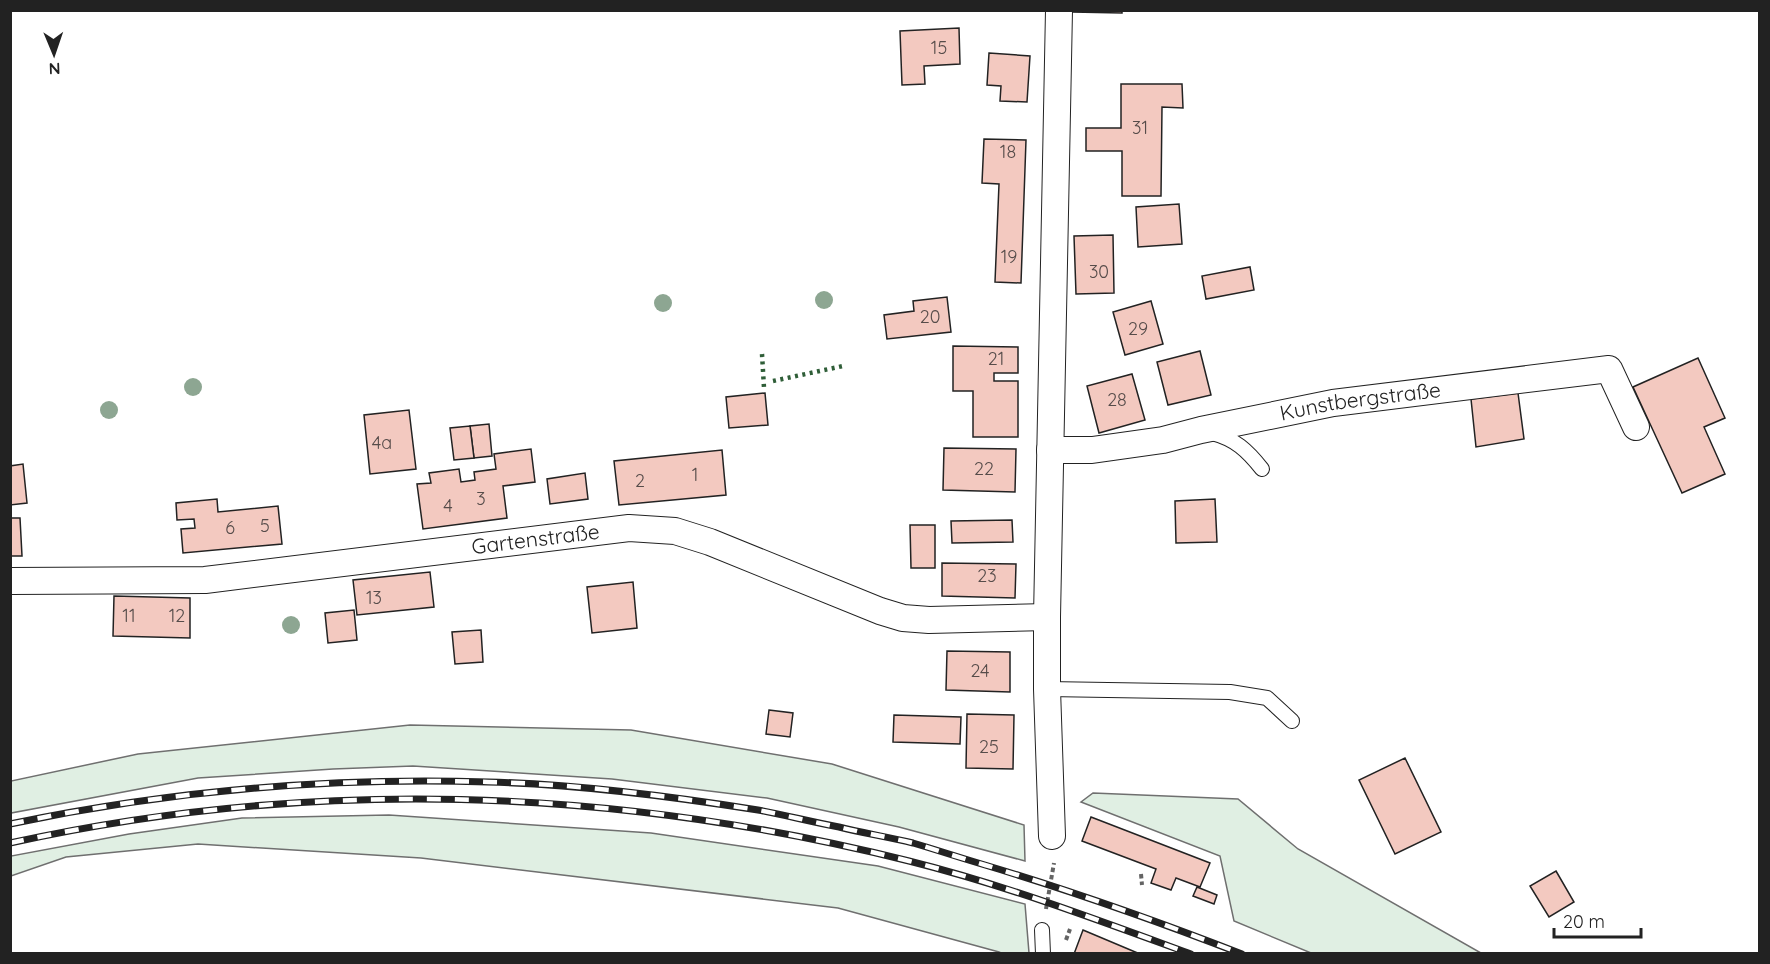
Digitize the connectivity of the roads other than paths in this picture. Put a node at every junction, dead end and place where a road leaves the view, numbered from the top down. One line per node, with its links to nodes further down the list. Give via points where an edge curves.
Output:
1 (1059, 10): 4 (street)
2 (1636, 427): 3 (street, Kunstbergstraße, via 1609,369 1334,404)
3 (1201, 430): 4 (street, Kunstbergstraße, via 1092,450); 5 (lane, via 1226,436 1248,452)
4 (1050, 450): 7 (street)
5 (1262, 469)
6 (10, 581): 7 (street, Gartenstraße, via 205,580 629,528 675,531 710,542 903,618)
7 (1047, 617): 8 (street)
8 (1047, 689): 9 (lane, via 1230,692 1267,698); 10 (street)
9 (1292, 721)
10 (1054, 845)
11 (1042, 930): 12 (lane)
12 (1043, 954)

